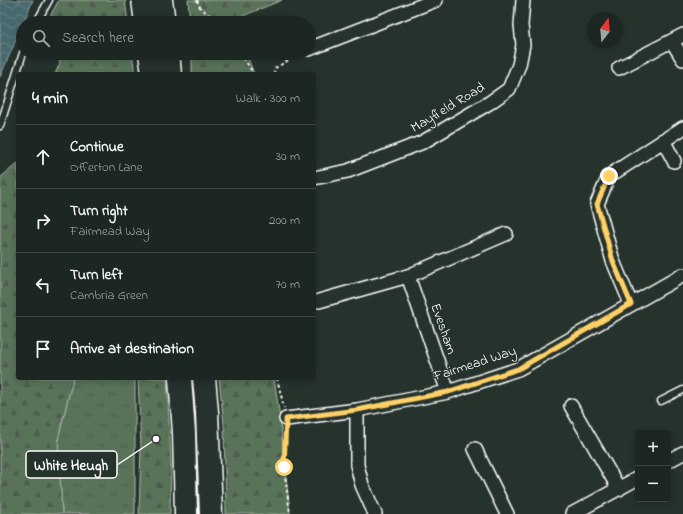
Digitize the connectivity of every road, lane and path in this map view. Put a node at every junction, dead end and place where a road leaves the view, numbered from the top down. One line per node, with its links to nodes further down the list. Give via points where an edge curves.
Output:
1 (49, 0): 7 (lane)
2 (143, 0): 8 (highway)
3 (161, 0): 9 (highway)
4 (197, 0): 10 (path, via 200,7)
5 (436, 0): 12 (street)
6 (523, 0): 30 (street, Mayfield Road, via 523,45 519,65 509,88 489,103 423,142 348,171)
7 (40, 16)
8 (145, 16)
9 (163, 16)
10 (210, 16)
11 (678, 38): 13 (street); 19 (street)
12 (316, 46)
13 (683, 59)
14 (21, 60): 20 (lane)
15 (151, 60): 21 (highway)
16 (169, 60): 22 (highway)
17 (245, 60): 23 (path)
18 (288, 60): 24 (path, via 275,68)
19 (619, 68)
20 (17, 72)
21 (153, 72)
22 (170, 72)
23 (253, 72)
24 (274, 72)
25 (16, 75): 26 (lane)
26 (0, 126)
27 (683, 128): 28 (street)
28 (663, 140): 29 (street); 35 (street, via 609,176 597,204 613,261)
29 (674, 161)
30 (316, 178)
31 (506, 234): 32 (street)
32 (408, 276): 34 (street); 40 (street, Evesham)
33 (681, 280): 35 (street, Fairmead Way)
34 (319, 301)
35 (631, 304): 40 (street, Fairmead Way, via 518,369)
36 (180, 380): 50 (highway)
37 (204, 380): 51 (highway, via 208,412)
38 (278, 380): 44 (path)
39 (683, 390): 41 (lane)
40 (448, 392): 43 (street, Fairmead Way)
41 (661, 401)
42 (571, 406): 49 (street)
43 (357, 410): 44 (street, Fairmead Way); 53 (street, via 357,465 362,485)
44 (286, 419): 52 (path, via 284,467)
45 (475, 449): 54 (street)
46 (683, 453): 47 (street)
47 (671, 459)
48 (635, 480): 49 (street)
49 (619, 489): 55 (street)
50 (186, 514)
51 (211, 514)
52 (290, 514)
53 (375, 514)
54 (507, 514)
55 (572, 514)

